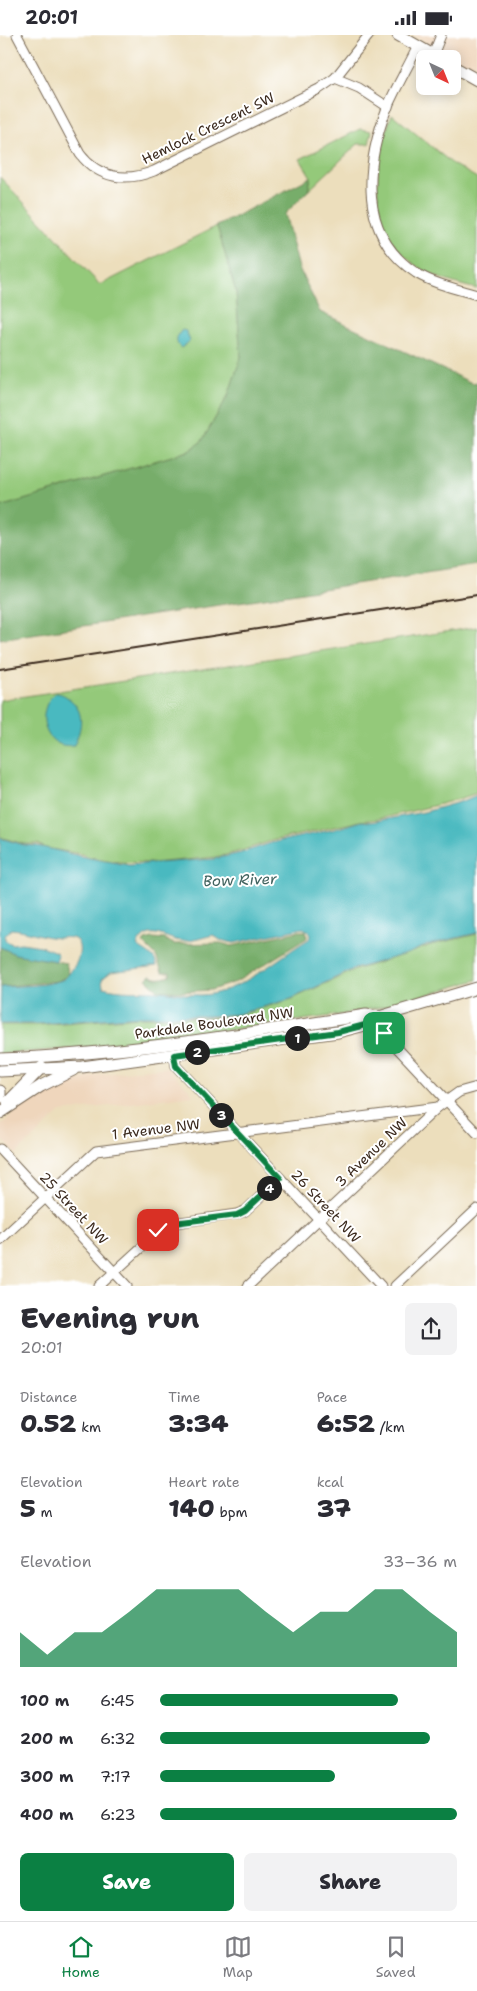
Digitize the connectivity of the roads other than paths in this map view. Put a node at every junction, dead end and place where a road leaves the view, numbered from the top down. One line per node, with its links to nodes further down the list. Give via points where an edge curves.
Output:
1 (17, 35): 9 (street, Hemlock Crescent SW, via 80,155 96,169 120,178 134,178 154,171)
2 (369, 35): 9 (street, Hemlock Crescent SW)
3 (398, 35): 5 (main road)
4 (441, 35): 7 (street)
5 (416, 42): 6 (main road); 11 (street)
6 (427, 50)
7 (438, 50)
8 (461, 71): 10 (main road)
9 (335, 78): 11 (street, via 359,88)
10 (477, 80)
11 (388, 107): 12 (street, via 371,169 371,202 380,231 400,260 419,274)
12 (477, 295)
13 (477, 988): 14 (main road, Parkdale Boulevard NW)
14 (379, 1017): 15 (main road, Parkdale Boulevard NW, via 369,1024 338,1032); 16 (main road, Parkdale Boulevard NW, via 366,1015 158,1047); 24 (street, via 385,1035)
15 (174, 1055): 18 (main road, Parkdale Boulevard NW); 27 (street, 26 Street NW, via 176,1066)
16 (52, 1057): 17 (main road, Parkdale Boulevard NW); 20 (main road)
17 (6, 1059): 19 (main road)
18 (82, 1067): 20 (main road, Parkdale Boulevard NW); 26 (main road, via 49,1082)
19 (0, 1070): 20 (main road, Parkdale Boulevard NW)
20 (40, 1070): 26 (main road)
21 (477, 1087): 24 (street)
22 (0, 1091): 23 (main road)
23 (0, 1097)
24 (446, 1100): 25 (street, 3 Avenue NW); 28 (street)
25 (438, 1107): 27 (street, 1 Avenue NW); 33 (street, 3 Avenue NW)
26 (0, 1112)
27 (238, 1132): 30 (street, 26 Street NW); 31 (street, 1 Avenue NW, via 96,1151)
28 (477, 1133)
29 (0, 1149): 31 (street, 25 Street NW)
30 (280, 1178): 33 (street, 26 Street NW); 35 (street, via 237,1215 166,1224)
31 (45, 1198): 34 (street, 1 Avenue NW); 35 (street, 25 Street NW)
32 (477, 1209): 40 (street)
33 (319, 1220): 38 (street, 3 Avenue NW); 39 (street, 26 Street NW)
34 (0, 1240)
35 (114, 1272): 36 (street); 37 (street, 25 Street NW)
36 (99, 1286)
37 (127, 1286)
38 (248, 1286)
39 (381, 1286)
40 (395, 1286)

